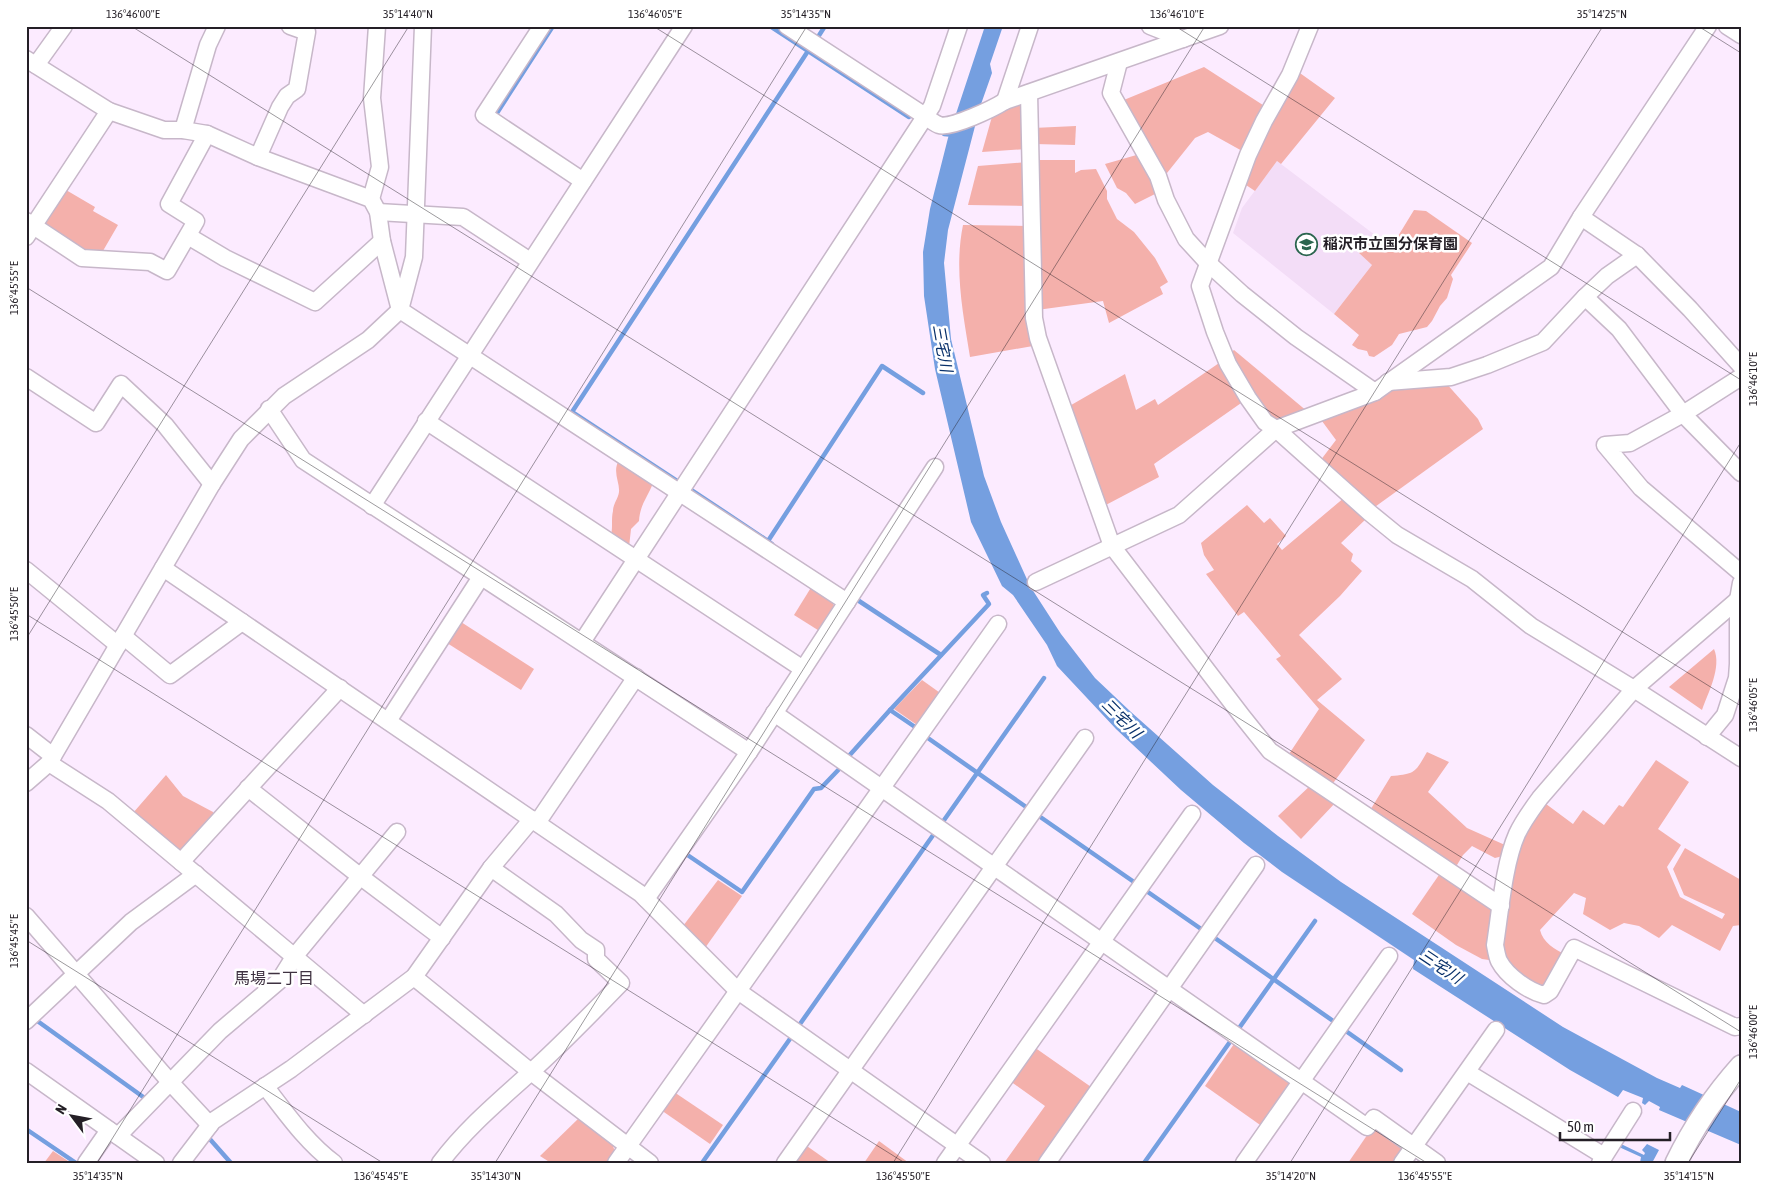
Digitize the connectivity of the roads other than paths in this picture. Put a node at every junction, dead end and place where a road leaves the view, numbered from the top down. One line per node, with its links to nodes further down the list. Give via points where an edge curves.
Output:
1 (64, 26): 18 (street)
2 (217, 26): 24 (street, via 208,45)
3 (290, 26): 26 (street, via 307,32 297,89 280,107)
4 (377, 26): 28 (street, via 372,98 380,167)
5 (423, 26): 29 (street)
6 (542, 26): 27 (street, via 484,115)
7 (684, 26): 27 (street)
8 (787, 26): 23 (street)
9 (959, 26): 23 (street, via 932,106)
10 (1030, 26): 21 (street)
11 (1150, 26): 17 (street)
12 (1220, 26): 17 (street)
13 (1310, 26): 36 (street, via 1290,75 1248,155)
14 (1708, 26): 30 (street)
15 (1727, 26): 16 (street)
16 (1741, 36)
17 (1183, 39): 19 (street)
18 (31, 62): 22 (street)
19 (1119, 62): 20 (street); 36 (street, via 1110,93 1158,176 1166,200 1186,238)
20 (1029, 93): 21 (street); 54 (street, via 1034,318 1038,338)
21 (1005, 101): 23 (street, via 986,112 947,125 939,125)
22 (109, 111): 24 (street, via 164,130); 31 (street)
23 (925, 116): 52 (street)
24 (183, 130): 25 (street)
25 (207, 134): 26 (street); 32 (street, via 169,204 196,221)
26 (258, 158): 28 (street)
27 (583, 181): 35 (street)
28 (374, 206): 29 (street); 33 (street)
29 (416, 214): 35 (street, via 463,217); 38 (street, via 414,257)
30 (1581, 217): 34 (street); 43 (street, via 1551,267)
31 (29, 228): 32 (street, via 82,258 150,262 167,271)
32 (188, 236): 33 (street, via 315,302)
33 (382, 242): 38 (street)
34 (1637, 255): 37 (street, via 1607,276); 40 (street)
35 (530, 261): 39 (street)
36 (1208, 263): 44 (street, via 1296,337); 48 (street, via 1200,286 1218,340 1248,398 1265,422)
37 (1585, 297): 43 (street, via 1543,342 1451,377); 46 (street, via 1619,329)
38 (400, 310): 39 (street); 45 (street, via 368,340 284,396)
39 (469, 355): 47 (street); 52 (street)
40 (1741, 366)
41 (1741, 377): 46 (street)
42 (27, 380): 51 (street, via 96,423 121,384 164,425)
43 (1388, 382): 44 (street)
44 (1374, 392): 48 (street)
45 (270, 409): 51 (street, via 241,439); 53 (street, via 303,460)
46 (1683, 414): 50 (street); 58 (street, via 1630,443 1605,445 1641,488)
47 (426, 421): 53 (street); 55 (street)
48 (1276, 430): 54 (street, via 1179,515); 71 (street, via 1397,535 1472,578 1531,626)
49 (935, 467): 63 (street)
50 (1741, 473)
51 (212, 484): 56 (street)
52 (680, 492): 55 (street); 63 (street)
53 (372, 506): 59 (street)
54 (1112, 546): 60 (street); 93 (street, via 1270,751)
55 (636, 559): 67 (street); 68 (street)
56 (163, 568): 64 (street); 66 (street)
57 (26, 570): 66 (street)
58 (1741, 573)
59 (481, 576): 67 (street); 73 (street)
60 (1036, 582)
61 (1741, 583): 62 (street)
62 (1739, 598): 71 (street); 75 (street, via 1736,678 1725,715)
63 (847, 602): 68 (street)
64 (242, 622): 66 (street, via 170,675); 70 (street)
65 (998, 624): 82 (street)
66 (121, 641): 79 (street)
67 (582, 642): 69 (street)
68 (803, 669): 72 (street)
69 (636, 677): 77 (street); 84 (street)
70 (340, 688): 73 (street); 81 (street)
71 (1634, 689): 75 (street); 93 (street, via 1526,817 1511,850)
72 (774, 713): 77 (street); 82 (street)
73 (388, 721): 84 (street)
74 (26, 735): 79 (street)
75 (1707, 737): 78 (street)
76 (1084, 738): 88 (street)
77 (749, 752): 92 (street)
78 (1741, 758)
79 (51, 760): 80 (street); 86 (street, via 108,800)
80 (26, 783)
81 (248, 788): 86 (street); 91 (street)
82 (882, 788): 88 (street); 102 (street)
83 (1192, 814): 96 (street)
84 (535, 821): 89 (street); 92 (street)
85 (397, 832): 91 (street)
86 (181, 862): 90 (street)
87 (1256, 865): 101 (street)
88 (994, 866): 96 (street); 108 (street)
89 (491, 868): 95 (street); 110 (street, via 556,914 581,940 596,950 596,959 621,983)
90 (196, 874): 98 (street); 99 (street, via 131,922)
91 (361, 877): 95 (street); 98 (street)
92 (646, 899): 102 (street)
93 (1501, 906): 105 (street, via 1495,945 1498,960 1506,971 1536,993 1544,995 1550,991 1574,948 1735,1027)
94 (26, 916): 99 (street)
95 (442, 938): 100 (street)
96 (1102, 942): 101 (street); 118 (street)
97 (1389, 956): 112 (street)
98 (294, 957): 103 (street); 113 (street, via 279,981 220,1031)
99 (77, 973): 104 (street); 113 (street)
100 (414, 977): 103 (street); 110 (street)
101 (1170, 989): 112 (street); 132 (street)
102 (738, 990): 108 (street); 119 (street)
103 (364, 1015): 114 (street)
104 (26, 1021)
105 (1741, 1026)
106 (1496, 1030): 111 (street)
107 (1741, 1066): 136 (street, via 1720,1091)
108 (851, 1070): 118 (street); 129 (street)
109 (26, 1071): 117 (street)
110 (531, 1072): 119 (street); 126 (street, via 487,1112)
111 (1467, 1072): 120 (street); 121 (street)
112 (1302, 1081): 120 (street, via 1367,1126 1374,1118); 133 (street)
113 (170, 1082): 116 (street); 117 (street)
114 (265, 1086): 116 (street); 125 (street, via 297,1127)
115 (1633, 1111): 121 (street)
116 (210, 1125): 124 (street)
117 (113, 1133): 122 (street); 123 (street)
118 (958, 1145): 130 (street); 131 (street)
119 (627, 1146): 127 (street); 128 (street)
120 (1414, 1146): 134 (street); 135 (street)
121 (1602, 1160)
122 (86, 1163)
123 (156, 1163)
124 (181, 1163)
125 (334, 1163)
126 (440, 1163)
127 (616, 1163)
128 (650, 1163)
129 (785, 1163)
130 (945, 1163)
131 (982, 1163)
132 (1047, 1163)
133 (1244, 1163)
134 (1402, 1163)
135 (1437, 1163)
136 (1676, 1163)

